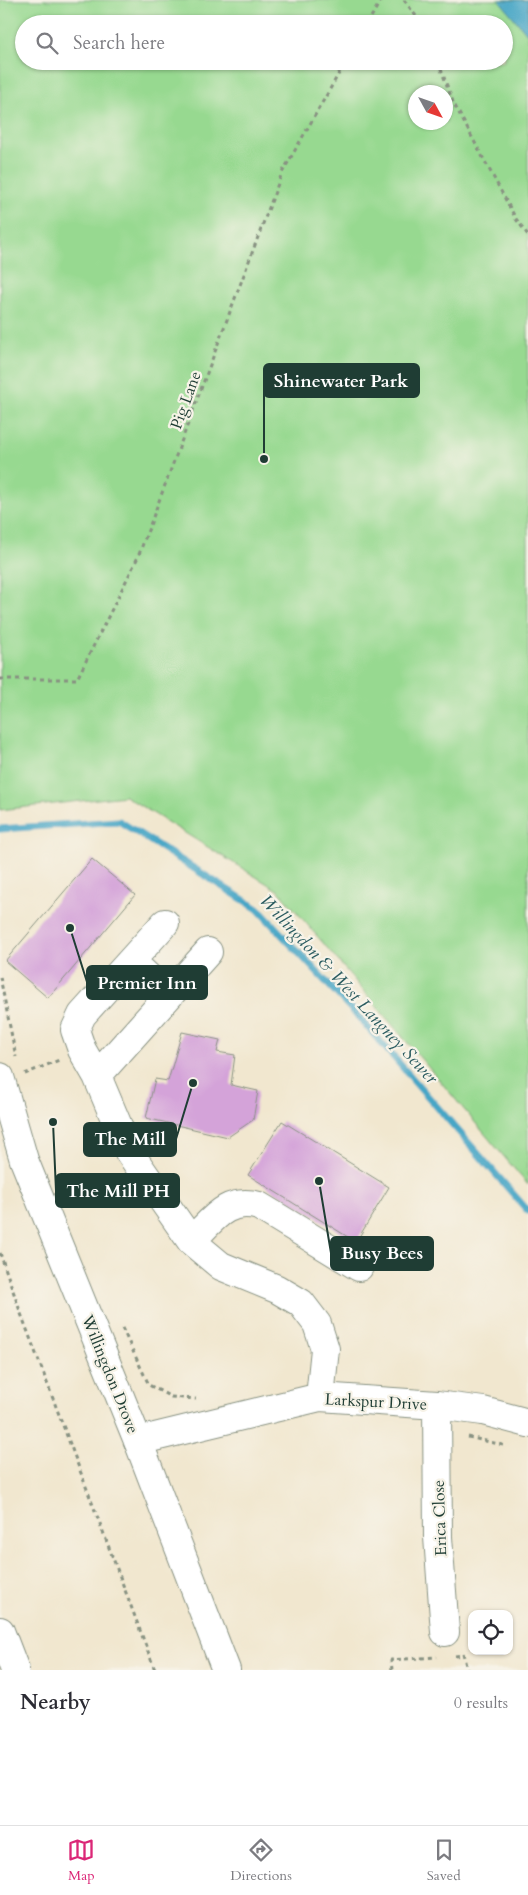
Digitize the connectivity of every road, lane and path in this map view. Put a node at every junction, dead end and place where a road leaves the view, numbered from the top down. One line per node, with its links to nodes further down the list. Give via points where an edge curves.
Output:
1 (381, 0): 3 (path)
2 (404, 0): 4 (path)
3 (372, 15)
4 (415, 15)
5 (341, 70): 8 (path, Pig Lane, via 282,173 138,557 77,679)
6 (441, 70): 7 (path, via 453,102)
7 (528, 236)
8 (0, 679)
9 (165, 923): 11 (street)
10 (208, 952): 13 (street)
11 (131, 961): 13 (street); 14 (street, via 82,1015 75,1030)
12 (0, 977): 15 (path)
13 (168, 996): 16 (street)
14 (82, 1050): 15 (path); 16 (street)
15 (13, 1074): 25 (street, Willingdon Drove, via 24,1160)
16 (97, 1076): 17 (street, via 129,1152)
17 (192, 1241): 19 (street, via 224,1209 248,1203 259,1206); 21 (street, via 221,1266 277,1289 301,1304 317,1324 325,1349)
18 (0, 1253): 31 (path)
19 (359, 1266)
20 (118, 1319): 22 (path, via 149,1385 171,1398)
21 (320, 1397): 23 (street, Larkspur Drive); 25 (street, Larkspur Drive)
22 (200, 1399)
23 (437, 1417): 24 (street, Larkspur Drive, via 483,1411); 26 (path); 27 (street, Erica Close, via 438,1536)
24 (528, 1423)
25 (138, 1441): 32 (street, Willingdon Drove)
26 (510, 1447)
27 (445, 1632)
28 (1, 1636): 30 (street)
29 (465, 1655): 33 (path, via 391,1660)
30 (15, 1670)
31 (155, 1670)
32 (226, 1670)
33 (392, 1670)

